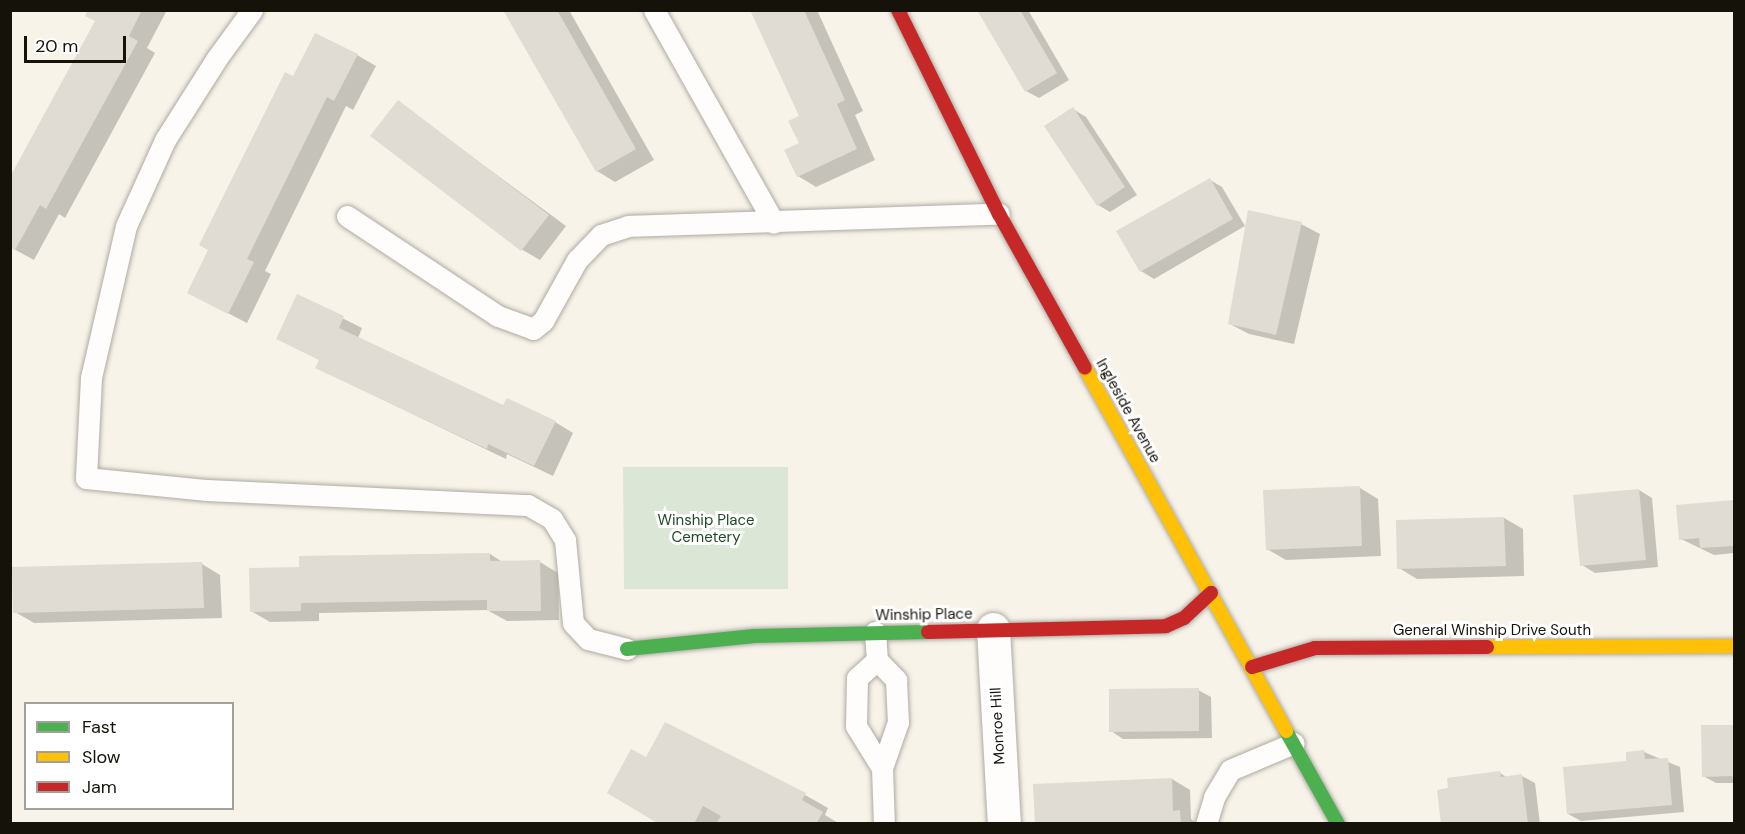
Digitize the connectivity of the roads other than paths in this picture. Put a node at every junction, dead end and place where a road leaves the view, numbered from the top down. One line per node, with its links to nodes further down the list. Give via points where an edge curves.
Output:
1 (252, 10): 11 (lane, via 165,140 126,226 91,378 86,478 207,490 528,505 552,519 565,540 573,622 588,639)
2 (654, 10): 6 (lane)
3 (898, 10): 4 (street, Ingleside Avenue)
4 (999, 214): 6 (lane); 7 (street, Ingleside Avenue)
5 (347, 216): 6 (lane, via 498,316 533,329 543,321 577,260 601,235 628,226 657,223)
6 (774, 223)
7 (1211, 593): 8 (street, Winship Place, via 1184,618 1166,626); 13 (street, Ingleside Avenue)
8 (993, 629): 9 (street, Winship Place); 17 (street, Monroe Hill)
9 (875, 632): 11 (street, Winship Place, via 754,636); 12 (lane)
10 (1734, 646): 13 (street, General Winship Drive South, via 1315,648)
11 (627, 649)
12 (877, 660): 15 (lane, via 896,680 898,722); 15 (lane, via 857,678 856,726)
13 (1252, 667): 14 (street, Ingleside Avenue)
14 (1294, 743): 18 (lane, via 1230,770 1214,797); 19 (street, Ingleside Avenue)
15 (882, 768): 16 (lane)
16 (884, 824)
17 (1004, 824)
18 (1206, 824)
19 (1338, 824)

